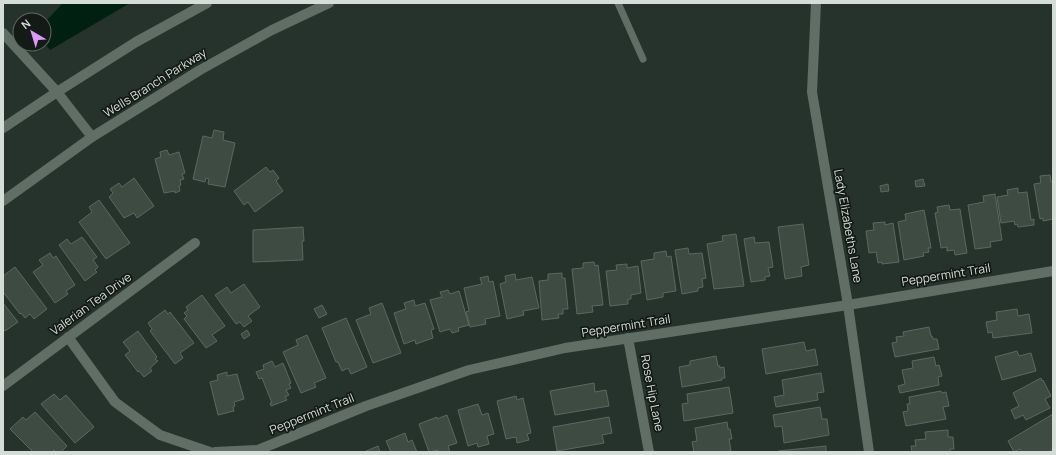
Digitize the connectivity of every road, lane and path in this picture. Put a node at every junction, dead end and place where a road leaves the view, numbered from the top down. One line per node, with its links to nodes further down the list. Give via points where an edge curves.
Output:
1 (207, 3): 7 (street, via 136,42)
2 (329, 3): 9 (street, Wells Branch Parkway, via 272,30 200,70)
3 (618, 3): 6 (lane)
4 (816, 3): 13 (street, Lady Elizabeths Lane, via 812,92)
5 (3, 33): 7 (street)
6 (643, 59)
7 (57, 92): 8 (street); 9 (street)
8 (3, 128)
9 (92, 137): 10 (street, Wells Branch Parkway)
10 (3, 201)
11 (195, 243): 14 (street, Valerian Tea Drive)
12 (1053, 271): 13 (street, Peppermint Trail)
13 (848, 305): 15 (street, Peppermint Trail); 20 (street, Lady Elizabeths Lane)
14 (68, 337): 16 (street, Valerian Tea Drive); 17 (street, via 115,402 160,435)
15 (628, 338): 18 (street, Peppermint Trail, via 565,348 469,370 366,406 258,450); 19 (street, Rose Hip Lane)
16 (3, 386)
17 (210, 452)
18 (215, 452)
19 (650, 452)
20 (869, 452)

